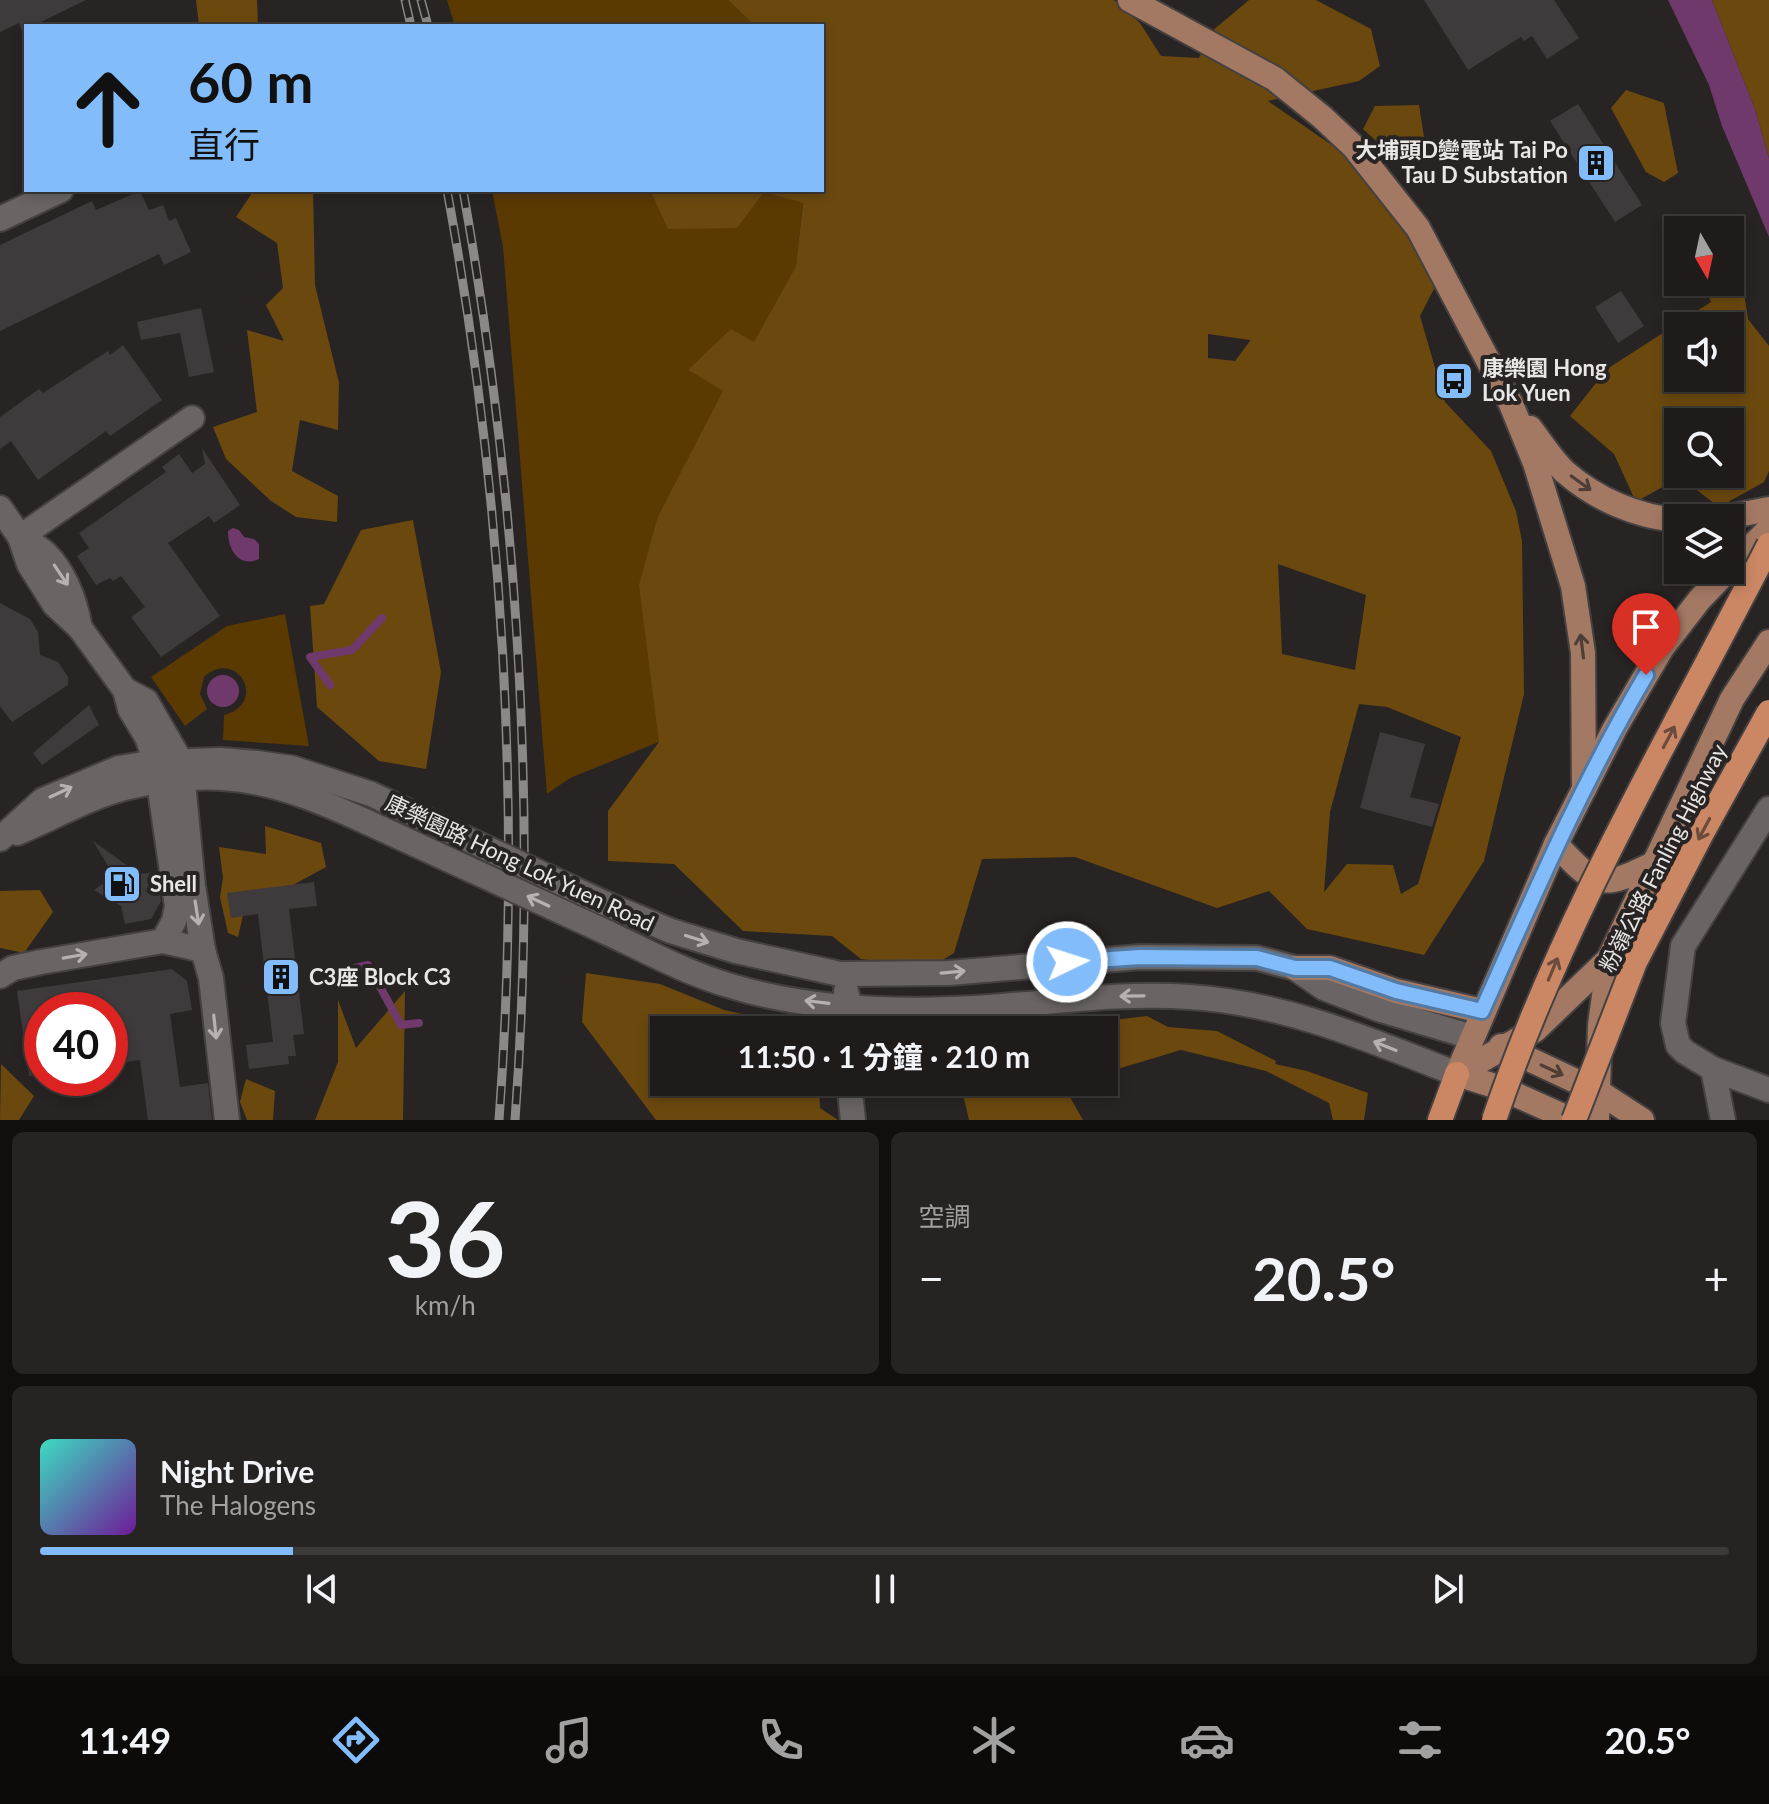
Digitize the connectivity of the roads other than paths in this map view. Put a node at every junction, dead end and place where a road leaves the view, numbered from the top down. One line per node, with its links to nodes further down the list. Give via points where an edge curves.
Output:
1 (1130, 0): 4 (main road, via 1275,79 1354,147 1418,228)
2 (57, 192): 3 (street)
3 (0, 219)
4 (1511, 404): 9 (main road, one-way to 9, via 1564,470 1589,490 1622,507); 18 (main road, one-way to 4, via 1583,653 1573,586)
5 (192, 418): 11 (street)
6 (0, 508): 11 (street)
7 (1769, 509): 8 (main road)
8 (1744, 514)
9 (1664, 519)
10 (1769, 529): 13 (main road)
11 (20, 537): 17 (street, via 46,554 65,581 80,628 125,690 130,709)
12 (1769, 545): 43 (highway, one-way to 12, bridge, via 1567,936)
13 (1744, 554)
14 (1714, 584): 18 (main road, via 1662,648)
15 (1769, 642): 22 (main road, via 1732,699)
16 (1769, 712): 44 (highway, 粉嶺公路 Fanling Highway, one-way to 44, bridge, via 1635,962)
17 (170, 771): 20 (street, via 119,768 43,800); 23 (street, via 177,906); 24 (street, one-way to 24); 27 (street, 康樂園路 Hong Lok Yuen Road, one-way to 27, bridge, via 221,760 292,768 371,794 671,931); 30 (street, 康樂園路 Hong Lok Yuen Road, one-way to 17, bridge, via 688,970 334,807 268,783)
18 (1584, 789): 21 (main road)
19 (1769, 809): 35 (street, via 1683,946 1673,1023 1678,1045)
20 (0, 840)
21 (1556, 844): 22 (main road, via 1595,879 1617,881); 29 (main road)
22 (1655, 863): 25 (main road)
23 (163, 941): 24 (street); 28 (street, one-way to 23, via 13,968)
24 (203, 950): 40 (street, one-way to 40, via 211,978)
25 (1609, 959): 34 (main road, via 1535,1030); 38 (main road, via 1600,1025)
26 (1295, 968): 27 (street, 康樂園路 Hong Lok Yuen Road, one-way to 26, via 949,973 1140,957 1257,958); 29 (main road, via 1330,968 1396,991); 33 (street, 康樂園路 Hong Lok Yuen Road, via 1324,988)
27 (840, 974): 31 (street)
28 (0, 976)
29 (1482, 1011): 33 (main road)
30 (848, 1016)
31 (852, 1016)
32 (875, 1016): 36 (street, 康樂園路 Hong Lok Yuen Road, one-way to 32, via 1317,1020 1217,999 1134,995)
33 (1472, 1037): 34 (main road, 康樂園路 Hong Lok Yuen Road); 36 (main road)
34 (1505, 1048): 36 (main road); 38 (main road, 康樂園路 Hong Lok Yuen Road, one-way to 38)
35 (1713, 1069): 37 (street); 47 (street)
36 (1457, 1074): 42 (highway); 44 (main road, 康樂園路 Hong Lok Yuen Road)
37 (1769, 1090)
38 (1599, 1092): 45 (main road); 46 (main road, 康樂園路 Hong Lok Yuen Road)
39 (850, 1096): 41 (street)
40 (227, 1120)
41 (853, 1120)
42 (1440, 1120)
43 (1494, 1120)
44 (1573, 1120)
45 (1597, 1120)
46 (1642, 1120)
47 (1723, 1120)

